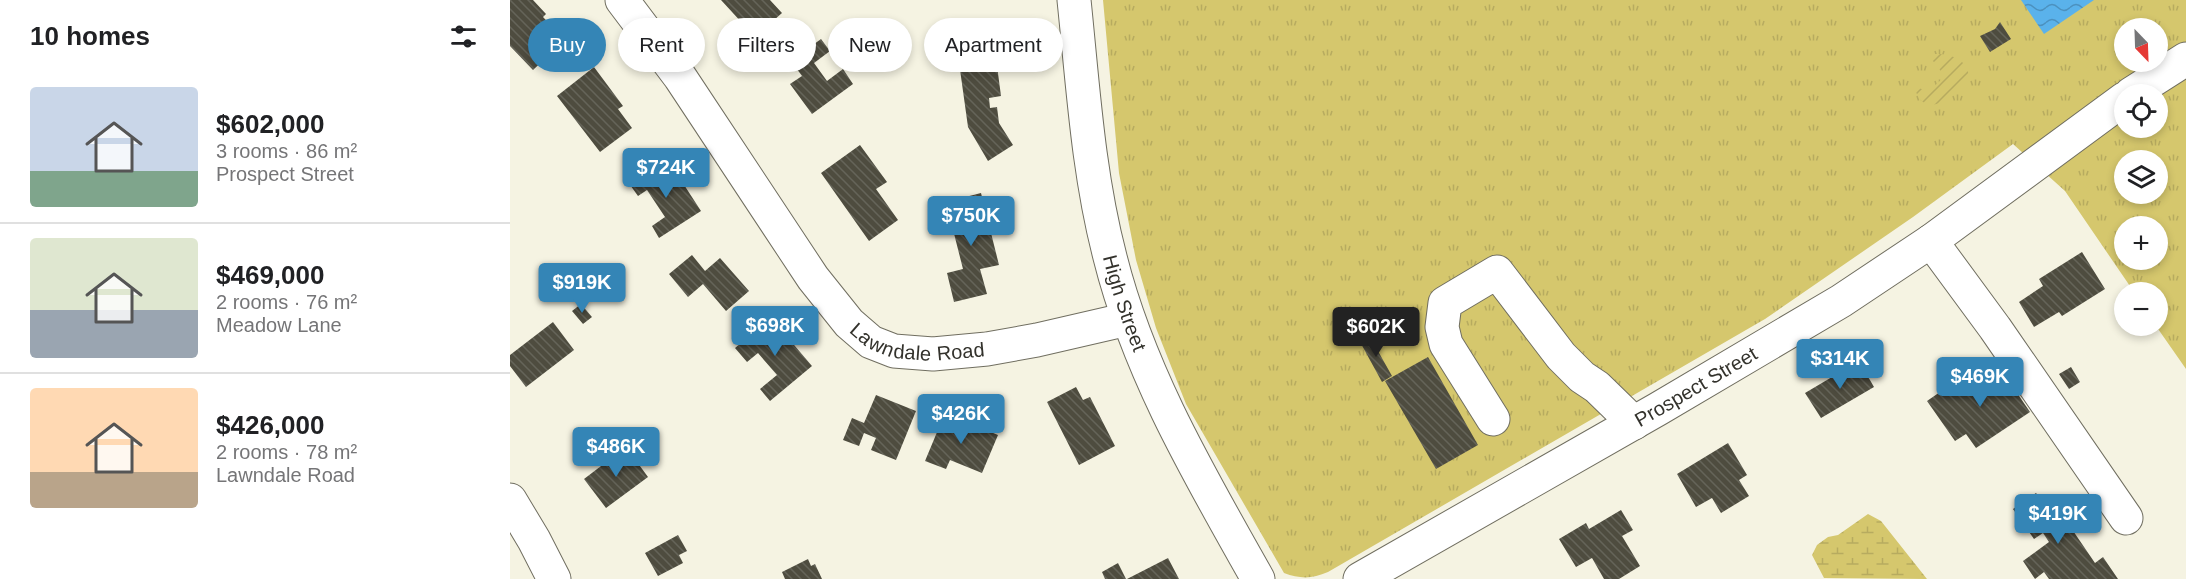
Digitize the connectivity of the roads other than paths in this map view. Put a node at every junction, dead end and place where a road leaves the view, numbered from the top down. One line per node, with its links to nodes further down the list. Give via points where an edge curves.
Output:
1 (622, 0): 7 (street, Lawndale Road, via 680,77 813,278 849,323 871,342 894,351 933,354 1020,343)
2 (1074, 0): 7 (street, High Street, via 1099,208)
3 (2186, 59): 4 (street)
4 (2147, 84)
5 (2114, 106): 6 (street, Prospect Street)
6 (1931, 240): 9 (street, Prospect Street, via 1841,301); 11 (street)
7 (1128, 319): 13 (street, High Street, via 1175,429)
8 (1493, 419): 9 (street, via 1446,344 1442,327 1446,303 1497,272 1561,356)
9 (1634, 423): 14 (street, Prospect Street)
10 (510, 501): 12 (street)
11 (2126, 519)
12 (554, 579)
13 (1258, 579)
14 (1360, 579)

